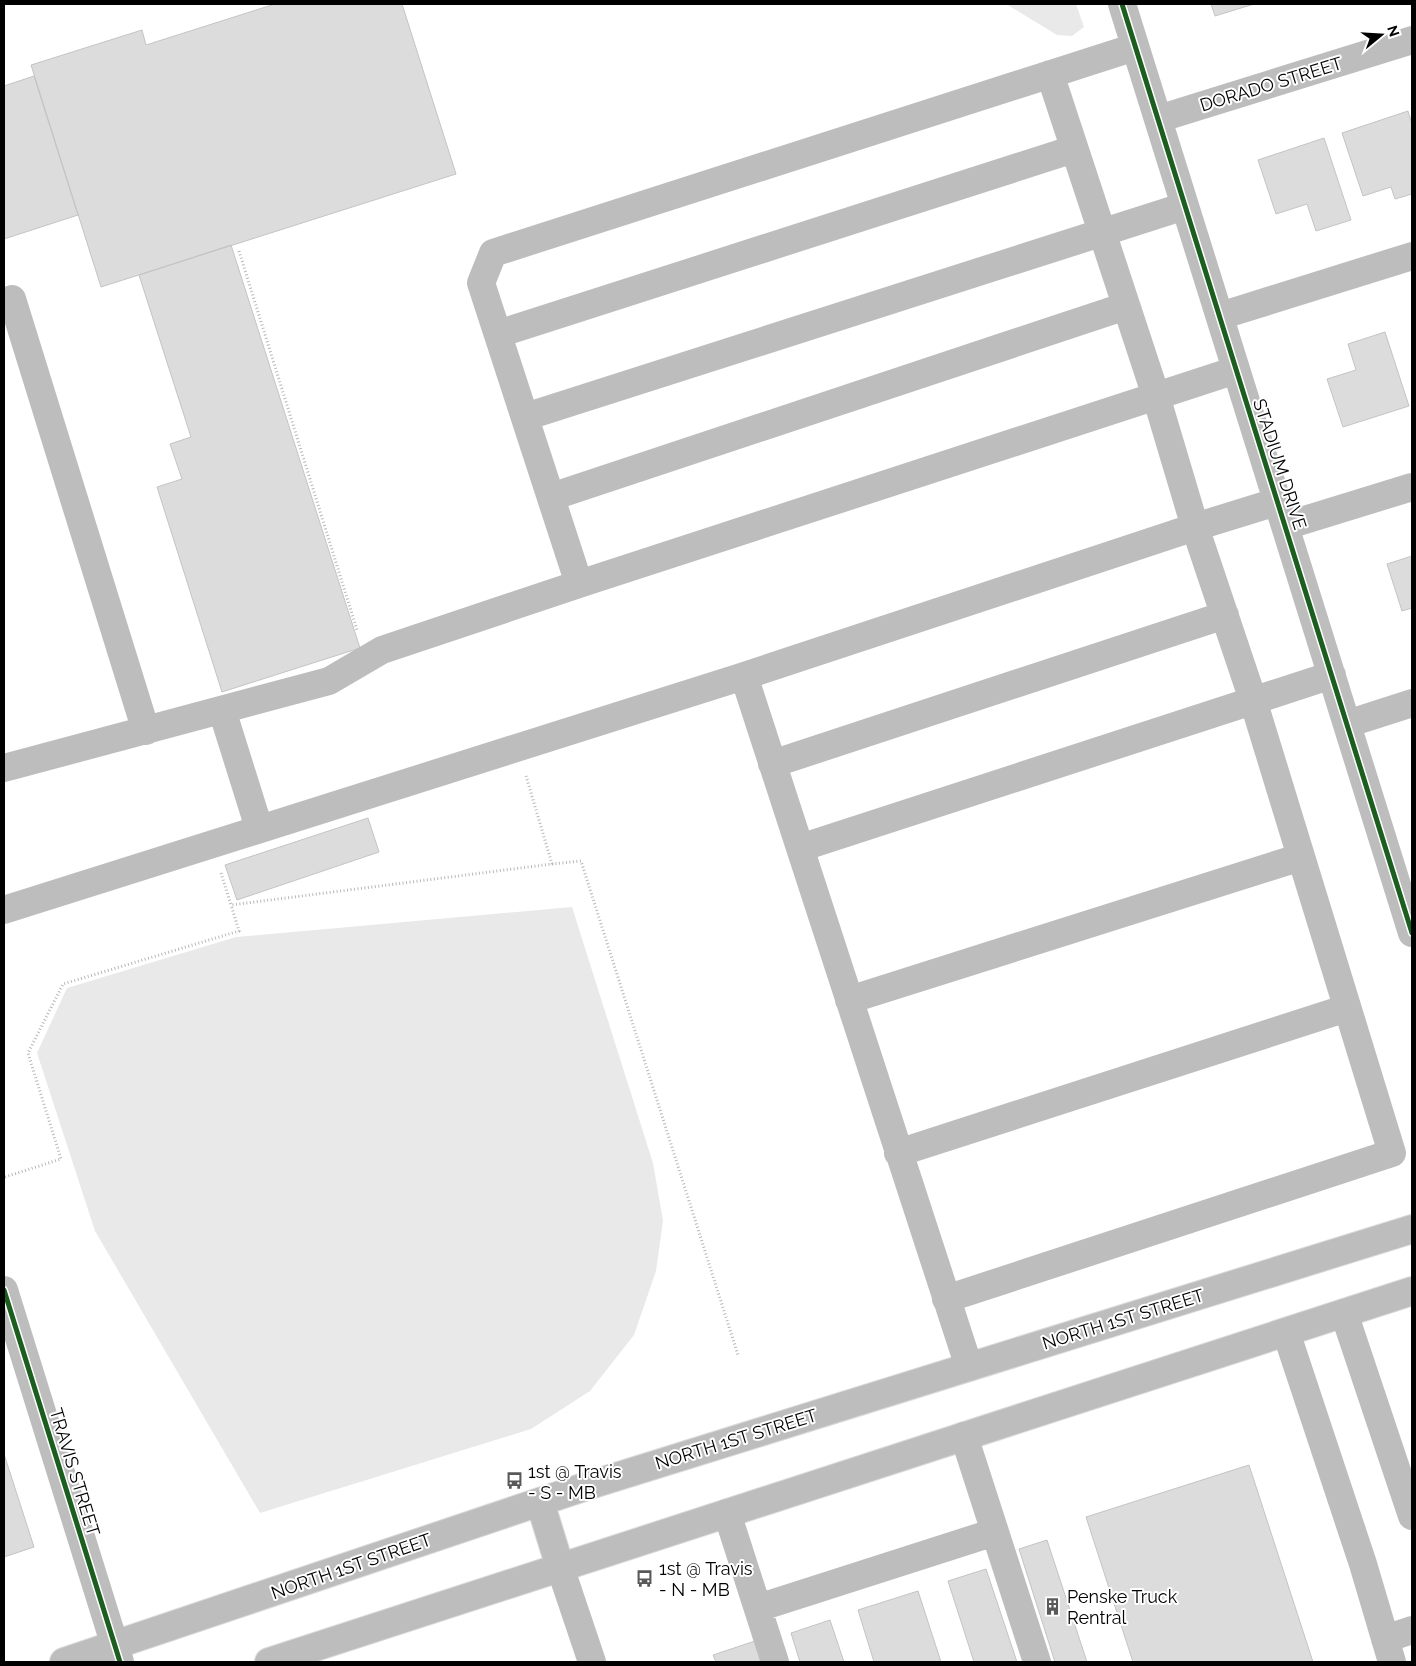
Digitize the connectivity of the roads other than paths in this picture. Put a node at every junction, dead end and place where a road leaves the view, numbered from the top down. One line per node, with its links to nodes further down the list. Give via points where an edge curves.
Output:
1 (1122, 4): 3 (main road, STADIUM DRIVE)
2 (1412, 40): 5 (main road, DORADO STREET)
3 (1135, 47): 4 (main road); 5 (main road, STADIUM DRIVE)
4 (1050, 74): 6 (main road); 13 (main road, via 493,253 481,282)
5 (1158, 119): 7 (main road, STADIUM DRIVE)
6 (1074, 149): 8 (main road); 13 (main road)
7 (1185, 206): 8 (main road); 12 (main road, STADIUM DRIVE)
8 (1101, 231): 11 (main road); 16 (main road)
9 (1412, 256): 12 (main road)
10 (4, 302): 29 (main road, via 12,300)
11 (1126, 306): 15 (main road); 18 (main road)
12 (1220, 316): 14 (main road, STADIUM DRIVE)
13 (498, 334): 16 (main road)
14 (1236, 370): 15 (main road); 19 (main road, STADIUM DRIVE)
15 (1156, 396): 20 (main road); 21 (main road)
16 (524, 417): 18 (main road)
17 (1412, 487): 19 (main road)
18 (551, 497): 21 (main road)
19 (1281, 514): 20 (main road); 23 (main road, STADIUM DRIVE)
20 (1195, 527): 22 (main road); 24 (main road)
21 (579, 584): 27 (main road, via 382,650 329,681)
22 (1224, 615): 25 (main road); 30 (main road)
23 (1332, 675): 25 (main road); 28 (main road, STADIUM DRIVE)
24 (744, 676): 30 (main road); 32 (main road)
25 (1253, 700): 33 (main road); 34 (main road)
26 (1412, 703): 28 (main road)
27 (222, 710): 29 (main road); 32 (main road)
28 (1347, 724): 36 (main road, STADIUM DRIVE)
29 (146, 731): 31 (main road)
30 (772, 764): 33 (main road)
31 (4, 768)
32 (259, 828): 35 (main road)
33 (800, 848): 37 (main road)
34 (1301, 857): 37 (main road); 38 (main road)
35 (4, 910)
36 (1412, 933)
37 (849, 1000): 39 (main road)
38 (1347, 1008): 39 (main road); 43 (main road, via 1392,1153)
39 (898, 1153): 43 (main road)
40 (1412, 1229): 46 (main road, NORTH 1ST STREET)
41 (4, 1290): 56 (main road, TRAVIS STREET)
42 (1412, 1291): 44 (main road)
43 (946, 1298): 46 (main road)
44 (1344, 1313): 45 (main road); 50 (main road)
45 (1286, 1332): 47 (main road); 55 (main road)
46 (969, 1367): 48 (main road, NORTH 1ST STREET)
47 (964, 1436): 49 (main road); 51 (main road)
48 (540, 1502): 52 (main road); 56 (main road, NORTH 1ST STREET)
49 (727, 1513): 52 (main road); 53 (main road)
50 (1412, 1516)
51 (995, 1532): 53 (main road); 61 (main road)
52 (560, 1568): 58 (main road); 59 (main road)
53 (758, 1608): 60 (main road)
54 (1412, 1630): 55 (main road)
55 (1389, 1651)
56 (117, 1654): 57 (main road, NORTH 1ST STREET)
57 (64, 1662)
58 (269, 1662)
59 (592, 1662)
60 (775, 1662)
61 (1037, 1662)

